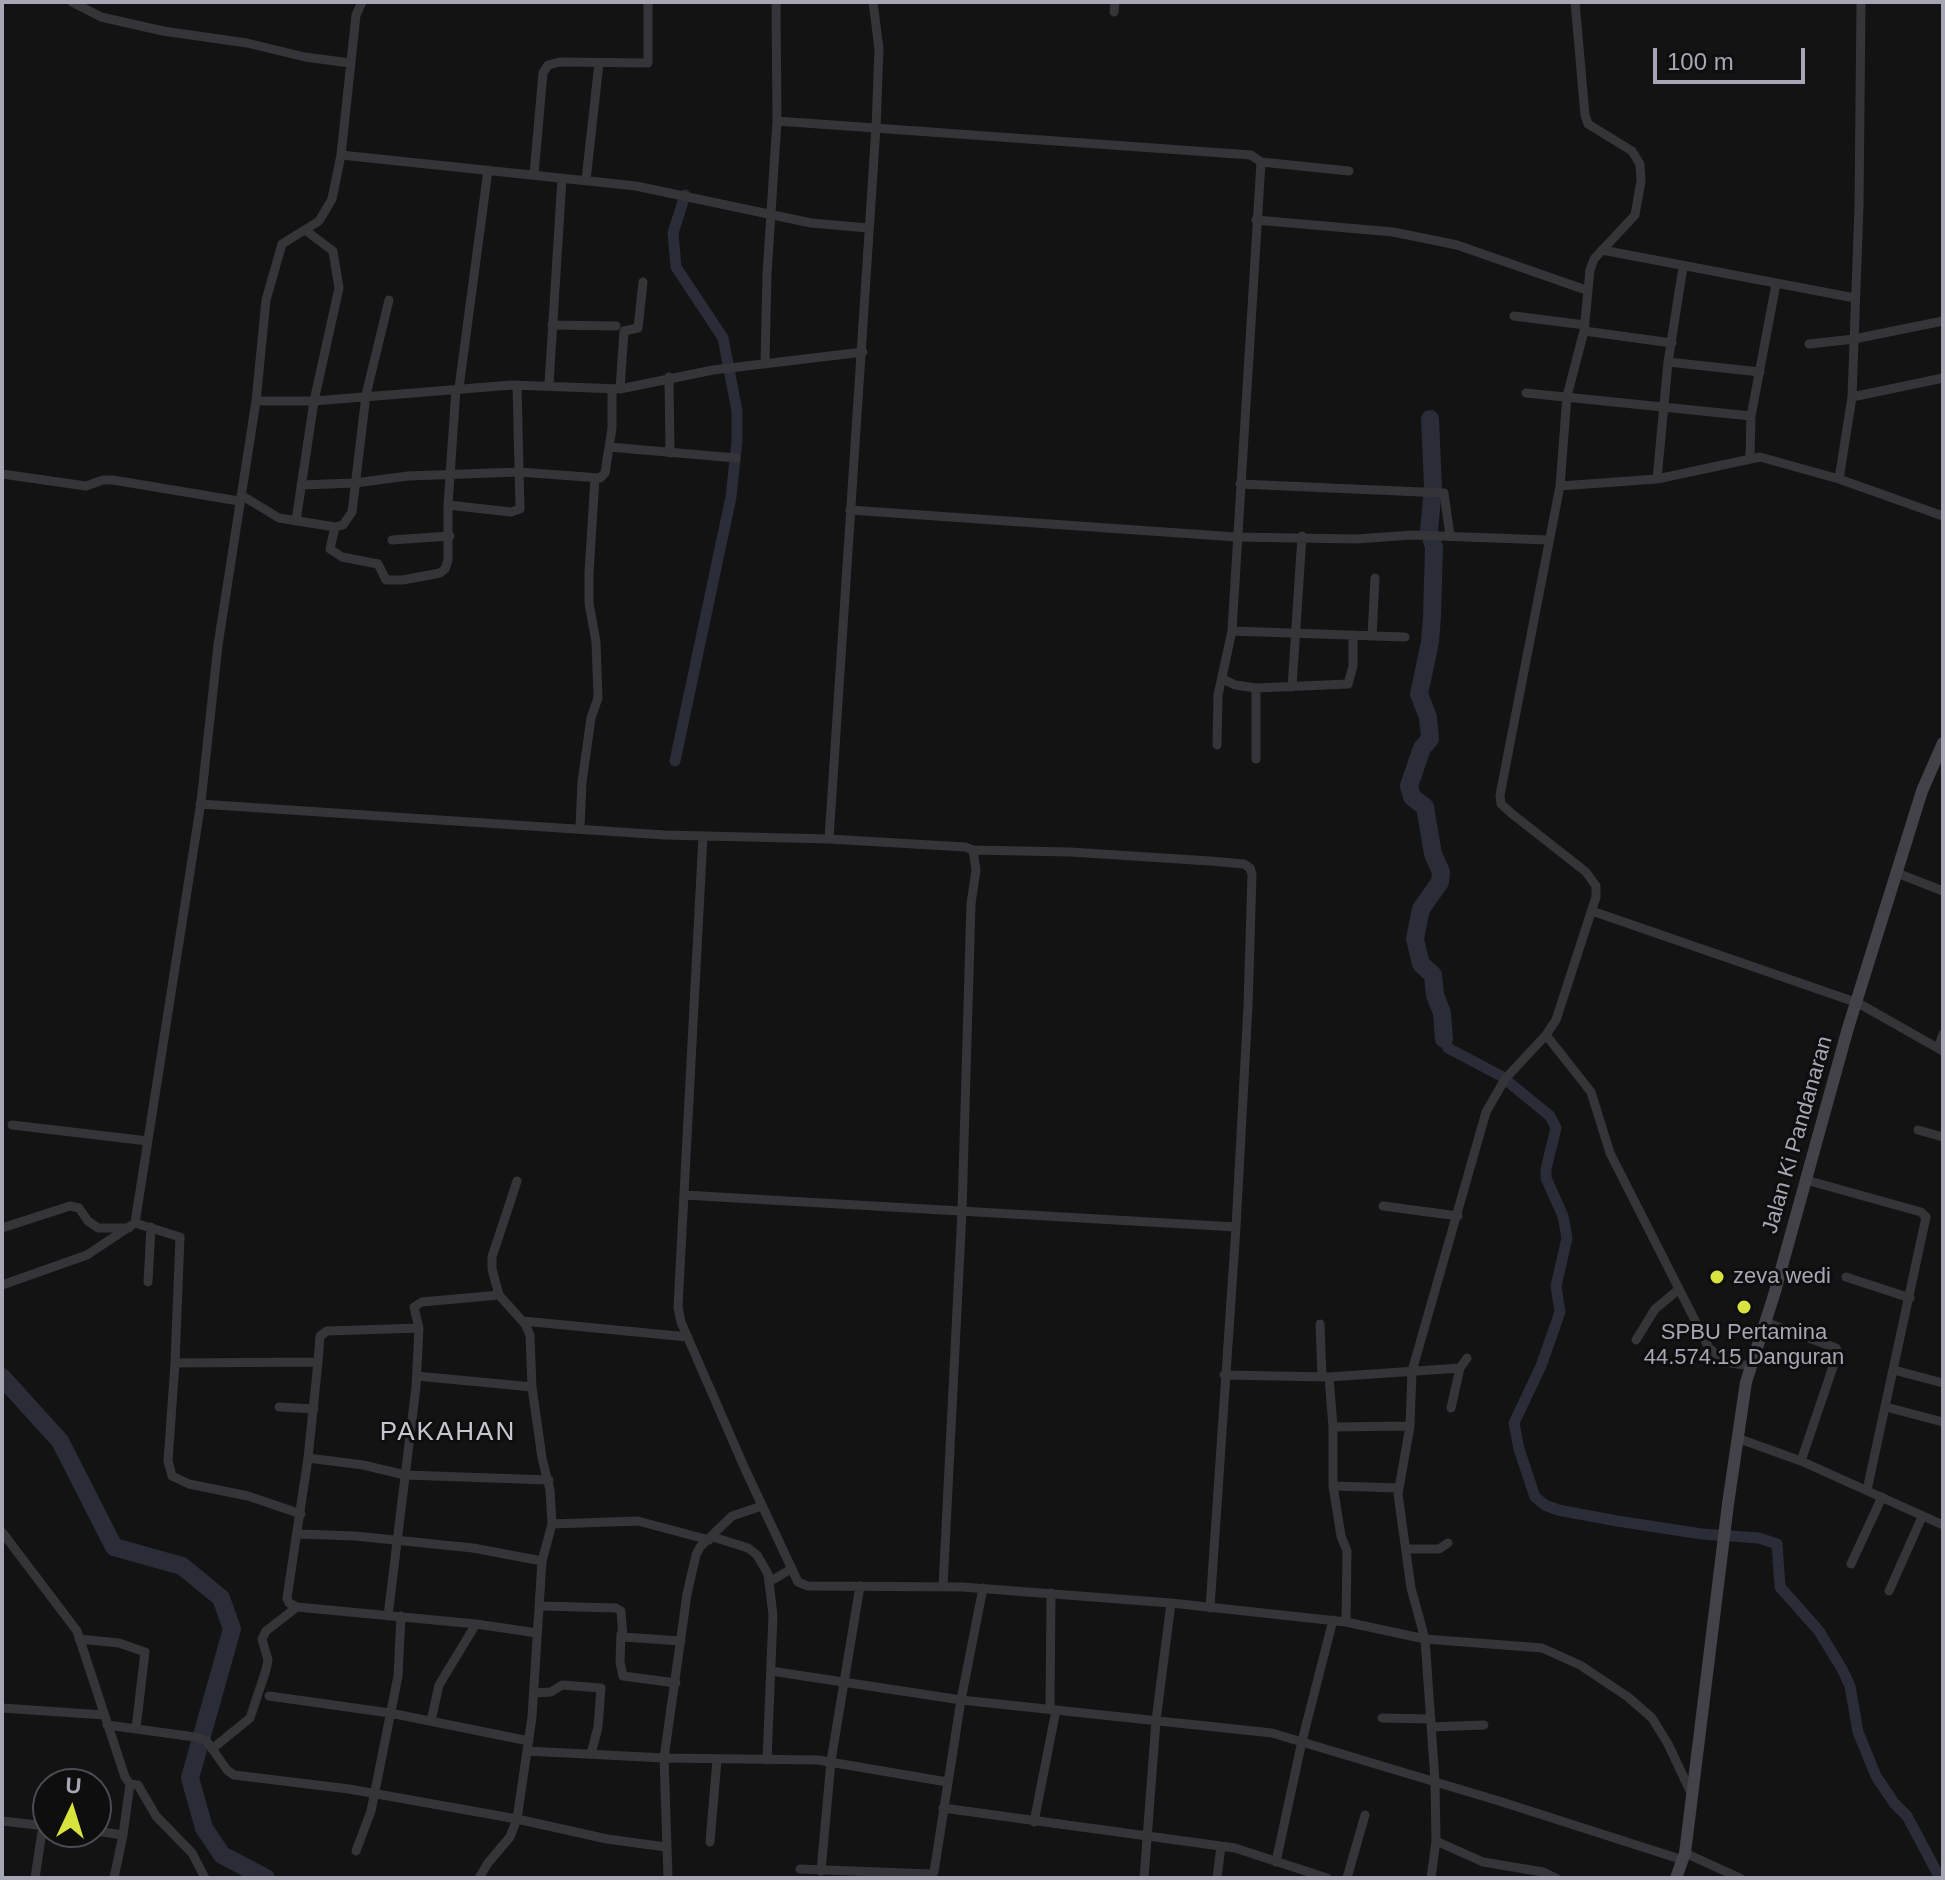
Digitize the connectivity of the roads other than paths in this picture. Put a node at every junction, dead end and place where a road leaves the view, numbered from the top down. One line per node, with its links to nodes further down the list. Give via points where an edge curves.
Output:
1 (72, 2): 8 (street, via 101,17 163,31)
2 (362, 2): 8 (street)
3 (648, 2): 9 (street, via 648,63)
4 (776, 2): 10 (street)
5 (873, 2): 11 (street, via 879,49)
6 (1575, 2): 23 (street, via 1588,124 1632,151 1641,172 1635,215)
7 (1861, 2): 28 (street)
8 (350, 63): 12 (street)
9 (599, 63): 16 (street, via 560,62 548,65 543,73); 18 (street)
10 (777, 121): 11 (street); 19 (street)
11 (876, 127): 13 (street, via 1251,155); 21 (street)
12 (341, 155): 14 (street); 22 (street, via 332,199 319,221)
13 (1261, 162): 15 (street); 20 (street)
14 (488, 170): 16 (street); 46 (street)
15 (1349, 171)
16 (534, 174): 17 (street)
17 (562, 178): 18 (street); 32 (street)
18 (586, 180): 19 (street)
19 (772, 213): 21 (street); 40 (street)
20 (1256, 220): 27 (street, via 1393,232 1457,245); 67 (street)
21 (868, 228): 38 (street)
22 (305, 230): 52 (street, via 282,244 275,262); 53 (street, via 333,251 339,288)
23 (1602, 250): 24 (street); 27 (street, via 1594,259)
24 (1683, 267): 26 (street); 36 (street)
25 (643, 282): 47 (street, via 638,328 624,331)
26 (1776, 284): 28 (street); 41 (street)
27 (1586, 290): 34 (street)
28 (1855, 298): 35 (street)
29 (389, 300): 49 (street)
30 (1514, 316): 34 (street)
31 (1943, 321): 35 (street)
32 (552, 325): 33 (street); 44 (street)
33 (616, 326)
34 (1584, 328): 36 (street); 50 (street)
35 (1854, 339): 37 (street); 51 (street)
36 (1672, 343): 39 (street)
37 (1809, 344)
38 (863, 352): 40 (street); 72 (street)
39 (1668, 362): 41 (street); 54 (street)
40 (765, 364): 42 (street)
41 (1760, 372): 55 (street)
42 (669, 377): 47 (street); 57 (street)
43 (1943, 378): 51 (street)
44 (549, 384): 45 (street); 47 (street)
45 (517, 385): 46 (street); 60 (street)
46 (458, 389): 49 (street); 62 (street)
47 (616, 389): 56 (street)
48 (1526, 393): 50 (street)
49 (366, 395): 53 (street); 66 (street)
50 (1567, 396): 54 (street); 69 (street)
51 (1852, 397): 65 (street)
52 (256, 401): 53 (street); 70 (street)
53 (314, 401): 68 (street)
54 (1663, 409): 55 (street); 64 (street)
55 (1751, 416): 58 (street)
56 (609, 447): 57 (street); 63 (street, via 605,473)
57 (670, 453): 59 (street)
58 (1750, 457): 64 (street); 65 (street)
59 (736, 458)
60 (519, 472): 62 (street); 63 (street); 71 (street, via 517,511)
61 (2, 474): 70 (street, via 86,486 113,480)
62 (448, 475): 66 (street); 71 (street)
63 (595, 478): 95 (street, via 589,603 598,698 582,782)
64 (1657, 479): 69 (street)
65 (1839, 479): 73 (street)
66 (355, 483): 68 (street); 75 (street, via 349,520)
67 (1240, 484): 76 (street, via 1444,493); 79 (street)
68 (301, 485): 74 (street)
69 (1560, 486): 81 (street)
70 (240, 498): 74 (street); 94 (street)
71 (448, 505): 77 (street)
72 (850, 510): 79 (street); 97 (street)
73 (1943, 516)
74 (296, 521): 75 (street)
75 (335, 527): 77 (street, via 330,549 338,556 378,564 391,581 440,573)
76 (1445, 535): 78 (street); 81 (street)
77 (450, 536): 80 (street)
78 (1302, 536): 79 (street); 84 (street)
79 (1236, 537): 83 (street)
80 (392, 540)
81 (1548, 540): 101 (street, via 1501,804 1586,872 1597,889)
82 (1375, 578): 86 (street)
83 (1232, 631): 84 (street); 88 (street)
84 (1297, 634): 85 (street); 89 (street)
85 (1353, 635): 86 (street); 89 (street, via 1348,684)
86 (1372, 636): 87 (street)
87 (1405, 637)
88 (1223, 679): 90 (street); 91 (street)
89 (1292, 687): 90 (street)
90 (1256, 688): 93 (street)
91 (1217, 745)
92 (1941, 752): 99 (main road, Jalan Ki Pandanaran, via 1922,791)
93 (1256, 759)
94 (200, 804): 95 (street); 109 (street)
95 (580, 827): 96 (street)
96 (703, 836): 97 (street); 112 (street)
97 (829, 839): 98 (street)
98 (973, 850): 114 (street); 118 (street, via 1117,855 1250,868)
99 (1897, 873): 100 (street); 102 (main road, Jalan Ki Pandanaran)
100 (1943, 891)
101 (1592, 911): 102 (street); 104 (street, via 1556,1020)
102 (1858, 1003): 105 (street); 110 (main road, Jalan Ki Pandanaran)
103 (1943, 1034): 105 (street)
104 (1546, 1035): 115 (street, via 1505,1079 1486,1112); 123 (street, via 1591,1092 1610,1153)
105 (1940, 1050)
106 (12, 1125): 109 (street)
107 (1918, 1130): 108 (street)
108 (1943, 1137)
109 (148, 1141): 116 (street)
110 (1806, 1180): 125 (street, via 1925,1214); 127 (main road, Jalan Ki Pandanaran)
111 (517, 1181): 124 (street, via 492,1257)
112 (684, 1195): 114 (street); 130 (street, via 678,1307)
113 (1383, 1206): 115 (street)
114 (962, 1211): 118 (street); 176 (street)
115 (1458, 1216): 138 (street)
116 (132, 1225): 117 (street); 119 (street, via 98,1228 70,1206); 122 (street, via 87,1255)
117 (151, 1227): 121 (street); 134 (street, via 181,1240)
118 (1236, 1227): 139 (street)
119 (2, 1228)
120 (1846, 1277): 125 (street)
121 (148, 1282)
122 (2, 1285)
123 (1678, 1290): 131 (street, via 1655,1309); 135 (street, via 1712,1353 1725,1362)
124 (499, 1295): 126 (street); 129 (street, via 418,1303 413,1310)
125 (1910, 1298): 137 (street)
126 (523, 1321): 130 (street); 143 (street, via 530,1335)
127 (1765, 1322): 135 (main road, Jalan Ki Pandanaran); 153 (street, via 1838,1350)
128 (1320, 1324): 141 (street)
129 (419, 1328): 133 (street, via 327,1331 320,1336); 140 (street)
130 (688, 1337): 160 (street)
131 (1636, 1340)
132 (1467, 1358): 136 (street)
133 (318, 1362): 134 (street); 147 (street)
134 (175, 1363): 161 (street, via 168,1461 172,1476)
135 (1751, 1366): 151 (main road, Jalan Ki Pandanaran)
136 (1460, 1368): 138 (street); 146 (street)
137 (1894, 1370): 142 (street); 145 (street)
138 (1412, 1371): 141 (street); 149 (street)
139 (1224, 1375): 141 (street); 183 (street)
140 (417, 1376): 143 (street); 154 (street)
141 (1325, 1377): 150 (street)
142 (1943, 1383)
143 (532, 1387): 155 (street)
144 (279, 1407): 147 (street)
145 (1886, 1407): 148 (street); 158 (street)
146 (1451, 1408)
147 (314, 1409): 152 (street)
148 (1943, 1422)
149 (1410, 1426): 150 (street); 157 (street)
150 (1333, 1427): 156 (street)
151 (1737, 1438): 153 (street); 222 (main road, Jalan Ki Pandanaran)
152 (308, 1458): 154 (street); 161 (street)
153 (1801, 1461): 158 (street)
154 (405, 1475): 155 (street); 168 (street)
155 (549, 1480): 163 (street)
156 (1333, 1486): 157 (street); 187 (street, via 1347,1551)
157 (1399, 1488): 170 (street)
158 (1867, 1490): 159 (street)
159 (1882, 1497): 162 (street); 172 (street)
160 (762, 1506): 167 (street, via 732,1516); 173 (street)
161 (301, 1514): 166 (street)
162 (1922, 1517): 164 (street); 178 (street)
163 (552, 1524): 167 (street, via 646,1522); 171 (street)
164 (1943, 1525)
165 (2, 1532): 191 (street)
166 (297, 1534): 168 (street); 182 (street, via 287,1598)
167 (711, 1539): 174 (street, via 736,1543 757,1555); 193 (street, via 696,1555)
168 (398, 1541): 171 (street); 184 (street)
169 (1448, 1543): 170 (street, via 1439,1549)
170 (1406, 1549): 192 (street)
171 (542, 1561): 181 (street)
172 (1851, 1564)
173 (791, 1569): 174 (street); 175 (street, via 798,1582 808,1586)
174 (769, 1582): 194 (street)
175 (860, 1586): 176 (street); 195 (street)
176 (943, 1587): 177 (street)
177 (983, 1588): 179 (street); 199 (street)
178 (1889, 1591)
179 (1051, 1593): 180 (street); 201 (street)
180 (1171, 1603): 183 (street); 205 (street)
181 (541, 1606): 189 (street); 190 (street, via 619,1609)
182 (297, 1607): 184 (street); 211 (street, via 262,1639 268,1660 250,1718)
183 (1210, 1608): 186 (street)
184 (388, 1616): 185 (street)
185 (401, 1616): 188 (street); 202 (street)
186 (1333, 1620): 187 (street); 210 (street)
187 (1346, 1622): 192 (street)
188 (476, 1624): 189 (street); 204 (street, via 439,1685)
189 (537, 1633): 197 (street)
190 (621, 1634): 193 (street); 196 (street, via 623,1676)
191 (79, 1639): 206 (street); 209 (street, via 145,1652)
192 (1425, 1639): 207 (street); 222 (street, via 1542,1648 1580,1665 1655,1722)
193 (681, 1641): 196 (street)
194 (771, 1671): 195 (street); 216 (street)
195 (843, 1681): 199 (street); 217 (street)
196 (676, 1683): 214 (street)
197 (534, 1693): 212 (street); 213 (street, via 562,1685 601,1688)
198 (269, 1696): 202 (street)
199 (961, 1700): 201 (street); 219 (street)
200 (2, 1708): 206 (street)
201 (1053, 1710): 205 (street); 227 (street)
202 (390, 1713): 204 (street); 221 (street)
203 (1382, 1718): 207 (street)
204 (431, 1721): 212 (street)
205 (1156, 1721): 210 (street); 231 (street)
206 (110, 1722): 209 (street); 220 (street, via 118,1761)
207 (1431, 1723): 208 (street); 218 (street)
208 (1484, 1725)
209 (136, 1728): 211 (street)
210 (1302, 1741): 218 (street); 239 (street)
211 (209, 1744): 221 (street, via 234,1775)
212 (528, 1746): 213 (street); 225 (street)
213 (591, 1754): 214 (street)
214 (664, 1758): 215 (street); 235 (street)
215 (717, 1760): 216 (street); 233 (street)
216 (767, 1760): 217 (street)
217 (831, 1761): 219 (street); 241 (street)
218 (1435, 1781): 232 (street); 238 (street)
219 (947, 1782): 223 (street)
220 (132, 1784): 230 (street); 245 (street, via 192,1853)
221 (374, 1794): 225 (street); 237 (street)
222 (1692, 1795): 238 (main road, Jalan Ki Pandanaran)
223 (943, 1808): 227 (street); 242 (street, via 934,1872)
224 (1365, 1815): 251 (street)
225 (517, 1819): 235 (street); 246 (street)
226 (2, 1821): 228 (street)
227 (1034, 1822): 231 (street)
228 (32, 1824)
229 (112, 1833): 230 (street)
230 (123, 1835): 244 (street)
231 (1146, 1836): 234 (street); 248 (street)
232 (1436, 1841): 252 (street); 253 (street, via 1483,1862)
233 (710, 1842)
234 (1221, 1846): 239 (street); 249 (street)
235 (666, 1847): 247 (street)
236 (41, 1848): 243 (street)
237 (356, 1851)
238 (1684, 1857): 254 (main road, Jalan Ki Pandanaran); 255 (street)
239 (1276, 1862): 250 (street)
240 (800, 1869): 241 (street)
241 (821, 1871): 242 (street)
242 (926, 1876)
243 (35, 1878)
244 (114, 1878)
245 (205, 1878)
246 (479, 1878)
247 (668, 1878)
248 (1144, 1878)
249 (1217, 1878)
250 (1327, 1878)
251 (1347, 1878)
252 (1431, 1878)
253 (1556, 1878)
254 (1676, 1878)
255 (1740, 1878)

